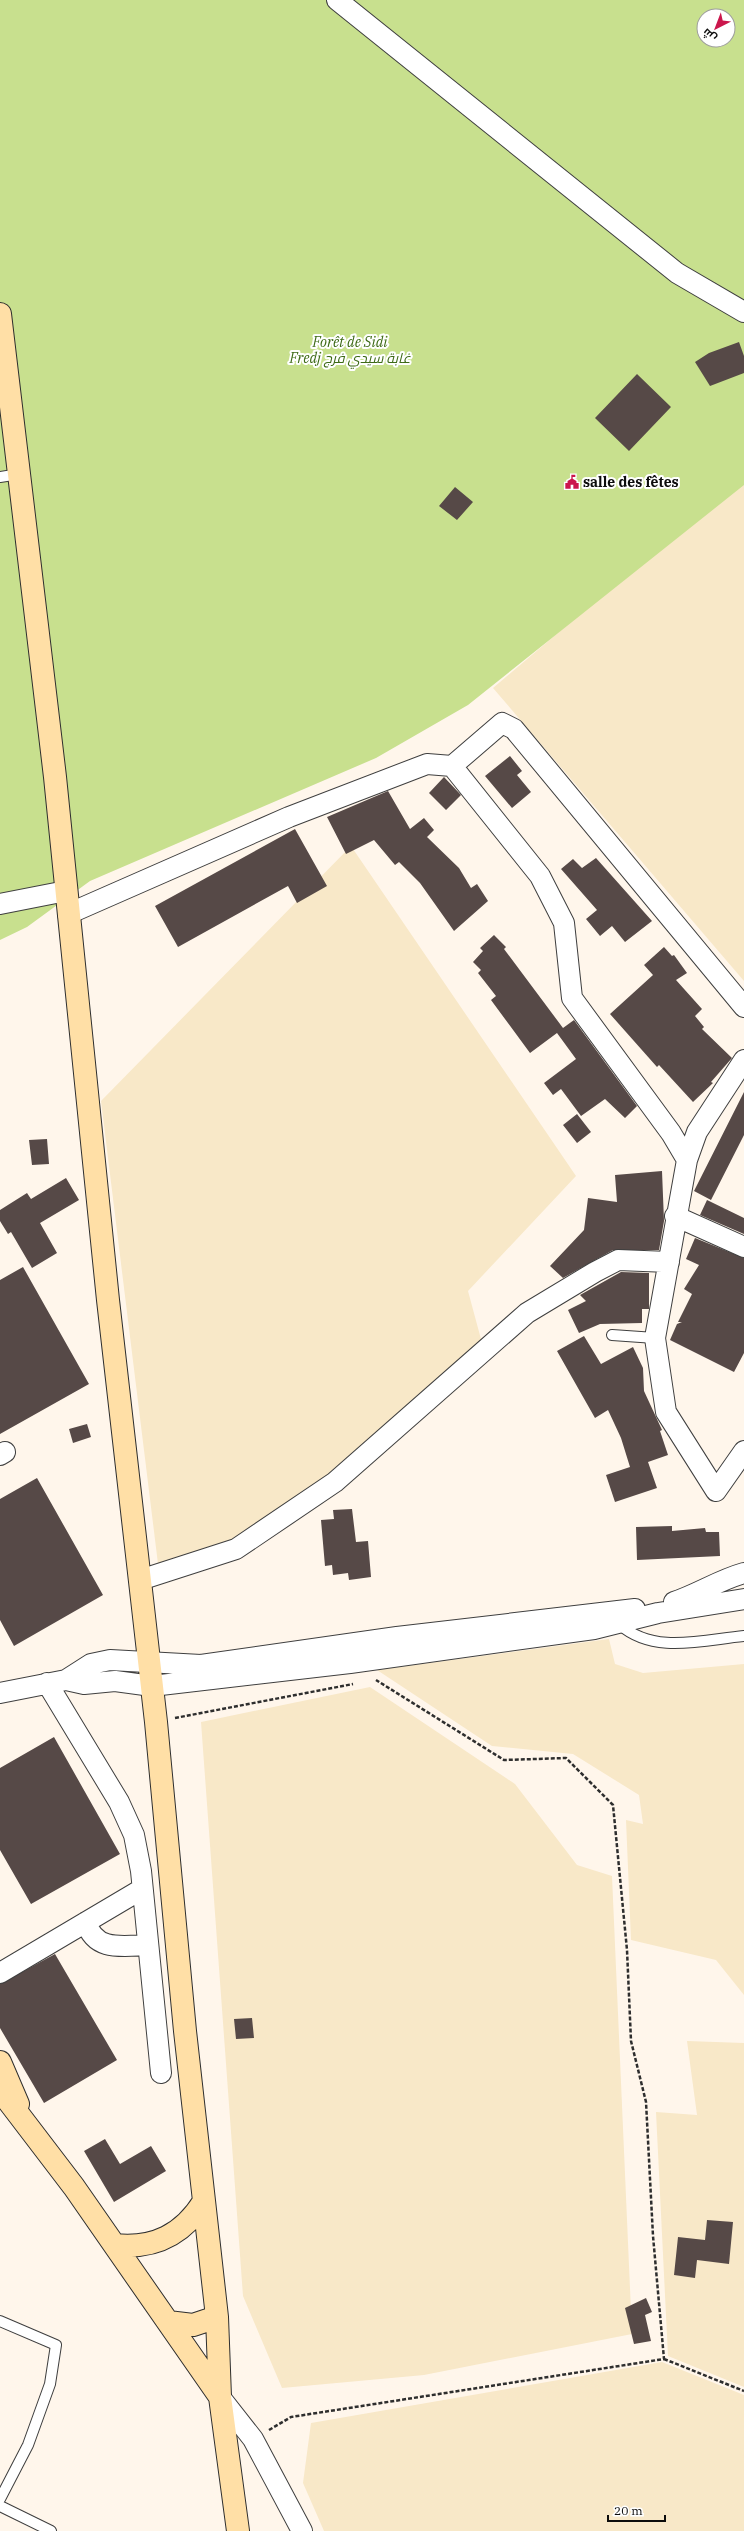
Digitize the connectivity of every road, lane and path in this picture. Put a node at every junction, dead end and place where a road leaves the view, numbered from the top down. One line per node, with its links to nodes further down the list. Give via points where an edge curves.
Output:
1 (337, 0): 2 (street, via 677,273)
2 (744, 312)
3 (0, 314): 4 (main road)
4 (9, 476): 6 (main road)
5 (452, 766): 8 (street, via 426,764 361,789 289,817); 9 (street, via 502,724 514,730); 11 (street, via 540,876 564,924 572,998 671,1133)
6 (66, 891): 7 (street); 8 (main road)
7 (0, 904)
8 (68, 914): 19 (main road)
9 (744, 1007)
10 (744, 1060): 11 (street, via 697,1132)
11 (686, 1160): 12 (street)
12 (676, 1216): 13 (street); 14 (street)
13 (744, 1247)
14 (669, 1262): 16 (street); 19 (street, via 618,1260 595,1272 527,1314 335,1482 236,1549)
15 (612, 1335): 16 (lane)
16 (655, 1338): 17 (street, via 666,1412 716,1491)
17 (744, 1451)
18 (744, 1573): 23 (street, via 711,1585 694,1595 655,1607)
19 (140, 1580): 25 (main road)
20 (744, 1599): 21 (street, via 658,1613)
21 (619, 1624): 22 (lane, via 635,1636 656,1643); 23 (street)
22 (744, 1636)
23 (397, 1646): 24 (street)
24 (349, 1653): 25 (street, via 201,1665); 29 (street)
25 (149, 1662): 26 (street, via 100,1662); 29 (main road)
26 (57, 1681): 29 (street, via 84,1684 115,1681); 30 (street); 32 (street, via 127,1818 138,1853)
27 (368, 1681): 46 (path, via 376,1680 504,1760 566,1758 613,1805 627,1950 632,2041 646,2102 653,2236)
28 (361, 1682): 31 (path)
29 (152, 1686): 31 (main road)
30 (0, 1693)
31 (156, 1722): 41 (main road)
32 (142, 1889): 33 (street); 34 (street)
33 (86, 1922): 34 (street, via 91,1935 107,1946); 35 (street)
34 (148, 1945): 37 (street)
35 (0, 1973)
36 (0, 2062): 40 (main road, via 14,2091)
37 (161, 2073)
38 (0, 2090): 40 (main road)
39 (0, 2110): 40 (main road)
40 (22, 2121): 42 (main road)
41 (204, 2202): 42 (main road, via 185,2226 160,2241 130,2246); 43 (main road)
42 (115, 2245): 45 (main road)
43 (217, 2317): 45 (main road, via 193,2325); 48 (main road)
44 (0, 2321): 50 (lane, via 56,2345 50,2384 28,2445)
45 (168, 2322): 48 (main road)
46 (664, 2359): 47 (path); 49 (path, via 291,2417)
47 (744, 2391)
48 (220, 2397): 49 (street); 53 (main road)
49 (253, 2439): 54 (street)
50 (0, 2499)
51 (0, 2506): 52 (lane)
52 (51, 2531)
53 (238, 2531)
54 (302, 2531)

